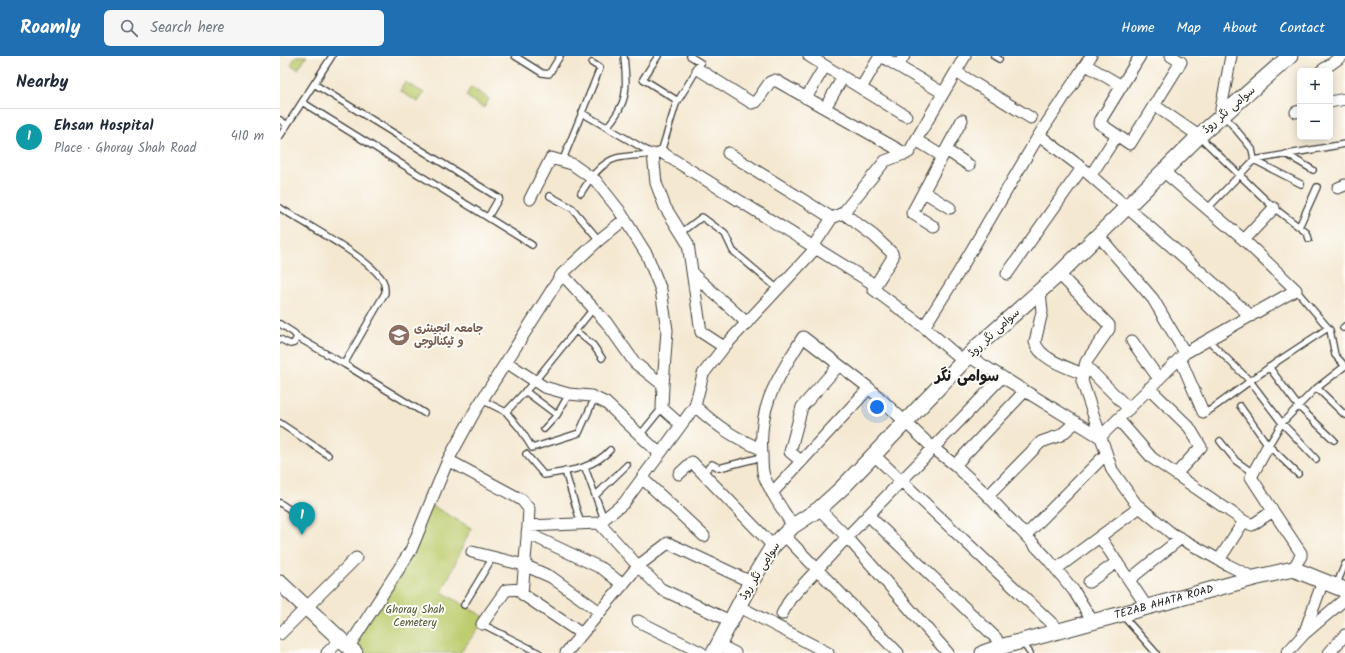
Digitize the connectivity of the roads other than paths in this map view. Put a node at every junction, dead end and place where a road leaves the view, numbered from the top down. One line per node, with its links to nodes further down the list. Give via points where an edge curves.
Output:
1 (332, 56): 24 (lane)
2 (515, 56): 3 (lane, via 542,73 549,74)
3 (560, 56)
4 (624, 56): 42 (lane, via 627,84 624,103)
5 (658, 56): 30 (lane, via 643,79)
6 (690, 56): 21 (lane, via 701,64)
7 (809, 56): 18 (street)
8 (881, 56): 19 (street); 26 (street)
9 (904, 56): 19 (street)
10 (1140, 56): 25 (street)
11 (1172, 56): 33 (street, via 1181,62)
12 (1232, 56): 36 (street, via 1221,109)
13 (1290, 56): 36 (street, سوامی نگر روڈ)
14 (1342, 56): 20 (street)
15 (962, 57): 22 (street)
16 (1089, 61): 25 (street); 43 (street)
17 (592, 63): 35 (lane, via 600,68)
18 (825, 66): 23 (street); 28 (street)
19 (898, 66): 27 (street)
20 (1325, 68)
21 (698, 69): 28 (street, via 752,103 756,102 773,80); 30 (lane)
22 (956, 72): 27 (street); 38 (street)
23 (843, 77): 26 (street); 34 (street)
24 (314, 84): 32 (lane); 75 (lane, via 499,198)
25 (1122, 86): 44 (street, via 1099,123)
26 (861, 88): 37 (street)
27 (943, 94): 47 (street)
28 (806, 98): 34 (street)
29 (1345, 99): 31 (street)
30 (678, 101): 49 (lane)
31 (1333, 101)
32 (302, 102): 41 (lane); 75 (lane)
33 (1154, 105): 44 (street, via 1130,144); 46 (street)
34 (825, 108): 52 (street)
35 (582, 112): 42 (lane); 55 (lane)
36 (1224, 114): 46 (street, سوامی نگر روڈ); 54 (lane, via 1252,149)
37 (906, 116)
38 (1031, 118)
39 (280, 120): 41 (lane)
40 (962, 120): 51 (street)
41 (287, 125): 45 (lane)
42 (607, 127): 49 (lane)
43 (1039, 135): 57 (street); 99 (street)
44 (1117, 135): 60 (street)
45 (280, 136)
46 (1199, 136): 59 (street, سوامی نگر روڈ); 61 (lane)
47 (916, 140): 51 (street); 52 (street)
48 (1345, 144): 53 (lane)
49 (657, 153): 62 (lane, via 615,158); 80 (street, via 656,183 665,207); 86 (street)
50 (728, 153): 76 (street)
51 (944, 153): 56 (street); 65 (street)
52 (906, 154): 74 (street, via 885,161)
53 (1286, 154): 54 (lane); 58 (lane)
54 (1254, 160): 61 (lane); 63 (lane)
55 (562, 162): 62 (street, via 572,164); 68 (street, via 550,158)
56 (969, 165)
57 (1082, 168): 60 (street); 88 (street)
58 (1313, 170)
59 (1163, 171): 69 (street, سوامی نگر روڈ); 73 (street)
60 (1091, 175): 69 (street)
61 (1240, 175): 72 (lane); 73 (lane)
62 (591, 178): 66 (lane); 77 (street)
63 (1301, 184)
64 (1317, 187): 79 (lane)
65 (924, 192): 71 (street); 78 (street, via 912,213)
66 (581, 193)
67 (550, 196): 83 (lane, via 572,208)
68 (530, 199)
69 (1128, 207): 81 (street, سوامی نگر روڈ); 96 (street)
70 (280, 208): 111 (lane, via 356,256 383,280 385,293)
71 (950, 208)
72 (1274, 208): 79 (lane); 84 (street)
73 (1207, 209): 84 (street)
74 (843, 213): 76 (street); 91 (street, via 892,253 893,257)
75 (488, 217): 85 (lane)
76 (832, 218): 86 (street)
77 (625, 219): 83 (street); 120 (street, via 648,254 661,290 667,330)
78 (934, 227)
79 (1299, 227): 82 (lane, via 1307,232)
80 (681, 233): 90 (street, via 688,244); 92 (lane, via 702,218 725,234 733,251)
81 (1098, 235): 89 (street, سوامی نگر روڈ); 107 (street, via 1153,299)
82 (1309, 239)
83 (599, 240): 87 (street)
84 (1244, 240): 93 (street)
85 (532, 245)
86 (814, 248): 91 (street); 92 (street)
87 (562, 274): 95 (street); 110 (street)
88 (1007, 274)
89 (1058, 274): 94 (street, سوامی نگر روڈ); 115 (street, via 1109,325 1110,329)
90 (694, 275): 97 (street); 106 (street, via 701,332)
91 (875, 285): 99 (street, via 873,289 878,294)
92 (778, 289): 97 (street)
93 (1296, 290): 96 (street); 100 (lane)
94 (1040, 291): 109 (street, سوامی نگر روڈ); 115 (street, via 1042,312 1036,346 1057,364)
95 (593, 309): 101 (lane); 120 (street, via 606,322 635,363)
96 (1251, 316): 104 (street)
97 (747, 323): 106 (street)
98 (280, 324): 102 (lane)
99 (924, 327): 109 (street)
100 (1328, 328): 113 (lane, via 1335,355); 114 (lane)
101 (576, 331): 108 (lane, via 593,345); 119 (lane)
102 (297, 337): 103 (lane, via 291,344); 111 (lane)
103 (280, 339)
104 (1208, 340): 107 (street); 118 (lane)
105 (1132, 342): 117 (street)
106 (724, 347): 129 (street, via 703,374)
107 (1183, 356): 117 (street); 135 (street)
108 (602, 358)
109 (966, 358): 116 (street); 140 (street, سوامی نگر روڈ)
110 (506, 362): 119 (street); 128 (street)
111 (344, 364): 136 (lane)
112 (839, 365): 121 (street); 153 (street, via 803,337 770,392 764,415); 161 (street, via 802,407 790,452)
113 (1345, 366): 123 (lane)
114 (1269, 367): 118 (lane); 131 (lane)
115 (1084, 369): 133 (street); 147 (street, via 1082,381)
116 (1002, 377): 125 (street); 151 (street)
117 (1159, 379): 122 (street)
118 (1250, 381): 135 (lane, via 1220,404); 143 (lane)
119 (534, 382): 124 (lane); 126 (street, via 554,391)
120 (663, 385): 132 (street)
121 (868, 388): 140 (street); 161 (street)
122 (1149, 388): 133 (street); 169 (street, via 1189,427 1201,446)
123 (1317, 388): 131 (lane); 138 (lane)
124 (525, 391): 134 (lane); 137 (lane)
125 (1025, 391): 141 (street); 163 (street)
126 (569, 394): 127 (street); 137 (lane)
127 (595, 398): 134 (lane, via 579,433 532,448); 146 (street, via 606,403)
128 (482, 400): 134 (lane); 160 (street)
129 (695, 406): 144 (street); 153 (street, via 715,425)
130 (1240, 406): 150 (lane)
131 (1298, 406): 143 (lane); 148 (lane)
132 (662, 408): 144 (street); 146 (lane)
133 (1129, 409): 139 (street)
134 (506, 412)
135 (1204, 412)
136 (424, 413)
137 (557, 415): 145 (lane)
138 (1345, 415)
139 (1118, 419): 147 (street); 169 (street, via 1152,458)
140 (904, 422): 151 (street); 158 (street, سوامی نگر روڈ)
141 (1076, 422): 147 (street); 175 (street, via 1061,435 1041,442)
142 (280, 423): 157 (lane)
143 (1282, 423): 150 (lane); 159 (lane)
144 (682, 425): 155 (street)
145 (544, 429)
146 (640, 435): 155 (street)
147 (1100, 437): 156 (street)
148 (1334, 440)
149 (1220, 441): 167 (lane, via 1236,461)
150 (1268, 447): 167 (street); 170 (lane)
151 (933, 448): 163 (street); 172 (street)
152 (610, 450): 164 (lane, via 602,459)
153 (762, 453): 166 (lane, via 719,468 712,464); 173 (street, via 763,475)
154 (526, 454): 165 (lane, via 544,475)
155 (660, 454): 171 (street)
156 (1106, 454): 177 (street, via 1112,470); 187 (street)
157 (328, 455)
158 (874, 455): 172 (street); 178 (street, سوامی نگر روڈ)
159 (1316, 459)
160 (448, 460): 185 (street, via 522,500 529,509); 230 (street, via 411,550)
161 (801, 461): 173 (street)
162 (628, 465): 174 (lane)
163 (955, 465): 175 (street)
164 (585, 468): 165 (lane); 174 (lane)
165 (565, 471): 184 (lane)
166 (703, 473): 168 (street, via 692,462); 192 (street)
167 (1253, 473): 180 (street, via 1251,478)
168 (679, 474)
169 (1176, 474): 183 (street)
170 (1298, 474)
171 (642, 478): 182 (street, via 624,503); 188 (street)
172 (901, 481): 181 (street); 224 (street)
173 (772, 492): 186 (street)
174 (596, 495): 182 (lane)
175 (988, 496): 187 (street)
176 (280, 503): 179 (lane)
177 (1140, 507): 190 (street); 191 (street)
178 (819, 509): 186 (street, سوامی نگر روڈ); 189 (street)
179 (295, 512)
180 (1273, 512): 183 (street, via 1252,524); 203 (street, via 1301,553)
181 (868, 515): 189 (street); 231 (street, via 996,638)
182 (602, 521): 184 (street); 200 (street)
183 (1244, 522): 196 (street)
184 (581, 524): 185 (street)
185 (528, 529): 199 (street); 209 (street, via 603,569)
186 (788, 531): 192 (street, سوامی نگر روڈ); 201 (street)
187 (1026, 535): 202 (street)
188 (704, 536)
189 (847, 537): 201 (street); 240 (street)
190 (1100, 537): 197 (street); 202 (street)
191 (1181, 538): 196 (street); 205 (street)
192 (773, 546): 206 (street, سوامی نگر روڈ)
193 (472, 552): 194 (street)
194 (493, 557): 199 (street); 213 (lane)
195 (356, 558): 216 (street)
196 (1219, 560): 204 (street)
197 (1116, 562): 205 (street); 207 (street)
198 (1345, 564): 210 (lane)
199 (524, 565): 211 (street); 217 (street, via 551,577)
200 (638, 566): 206 (street, via 668,543); 209 (street); 220 (street, via 661,589)
201 (818, 569): 218 (street, via 790,599); 239 (street)
202 (1056, 569): 222 (street, via 1074,591)
203 (1293, 569): 204 (street, TEZAB AHATA ROAD); 210 (street)
204 (1254, 578): 215 (street, TEZAB AHATA ROAD)
205 (1129, 580): 215 (street)
206 (751, 582): 214 (street, سوامی نگر روڈ)
207 (1089, 582)
208 (280, 584): 216 (street)
209 (623, 585): 217 (street)
210 (1335, 586): 227 (street)
211 (522, 589): 223 (street, via 506,590); 226 (street, via 522,594)
212 (1345, 599): 227 (street)
213 (464, 605)
214 (738, 606): 220 (street, سوامی نگر روڈ); 238 (street)
215 (1147, 607): 219 (street, TEZAB AHATA ROAD)
216 (306, 608): 225 (street); 230 (street)
217 (600, 612): 226 (street)
218 (782, 614)
219 (1121, 614): 222 (street, TEZAB AHATA ROAD); 243 (lane)
220 (730, 621): 232 (street, سوامی نگر روڈ)
221 (638, 622): 236 (street)
222 (1093, 622): 224 (street, TEZAB AHATA ROAD)
223 (482, 624): 234 (lane)
224 (1060, 631): 229 (street, TEZAB AHATA ROAD)
225 (280, 634)
226 (582, 634): 235 (street)
227 (1304, 634): 244 (street)
228 (1345, 634): 245 (street)
229 (1022, 641): 231 (street, TEZAB AHATA ROAD); 242 (lane)
230 (348, 647): 233 (street)
231 (1000, 647): 241 (street, TEZAB AHATA ROAD)
232 (716, 649): 237 (street)
233 (327, 653)
234 (539, 653)
235 (566, 653)
236 (702, 653)
237 (735, 653)
238 (828, 653)
239 (898, 653)
240 (948, 653)
241 (983, 653)
242 (1030, 653)
243 (1156, 653)
244 (1287, 653)
245 (1329, 653)

